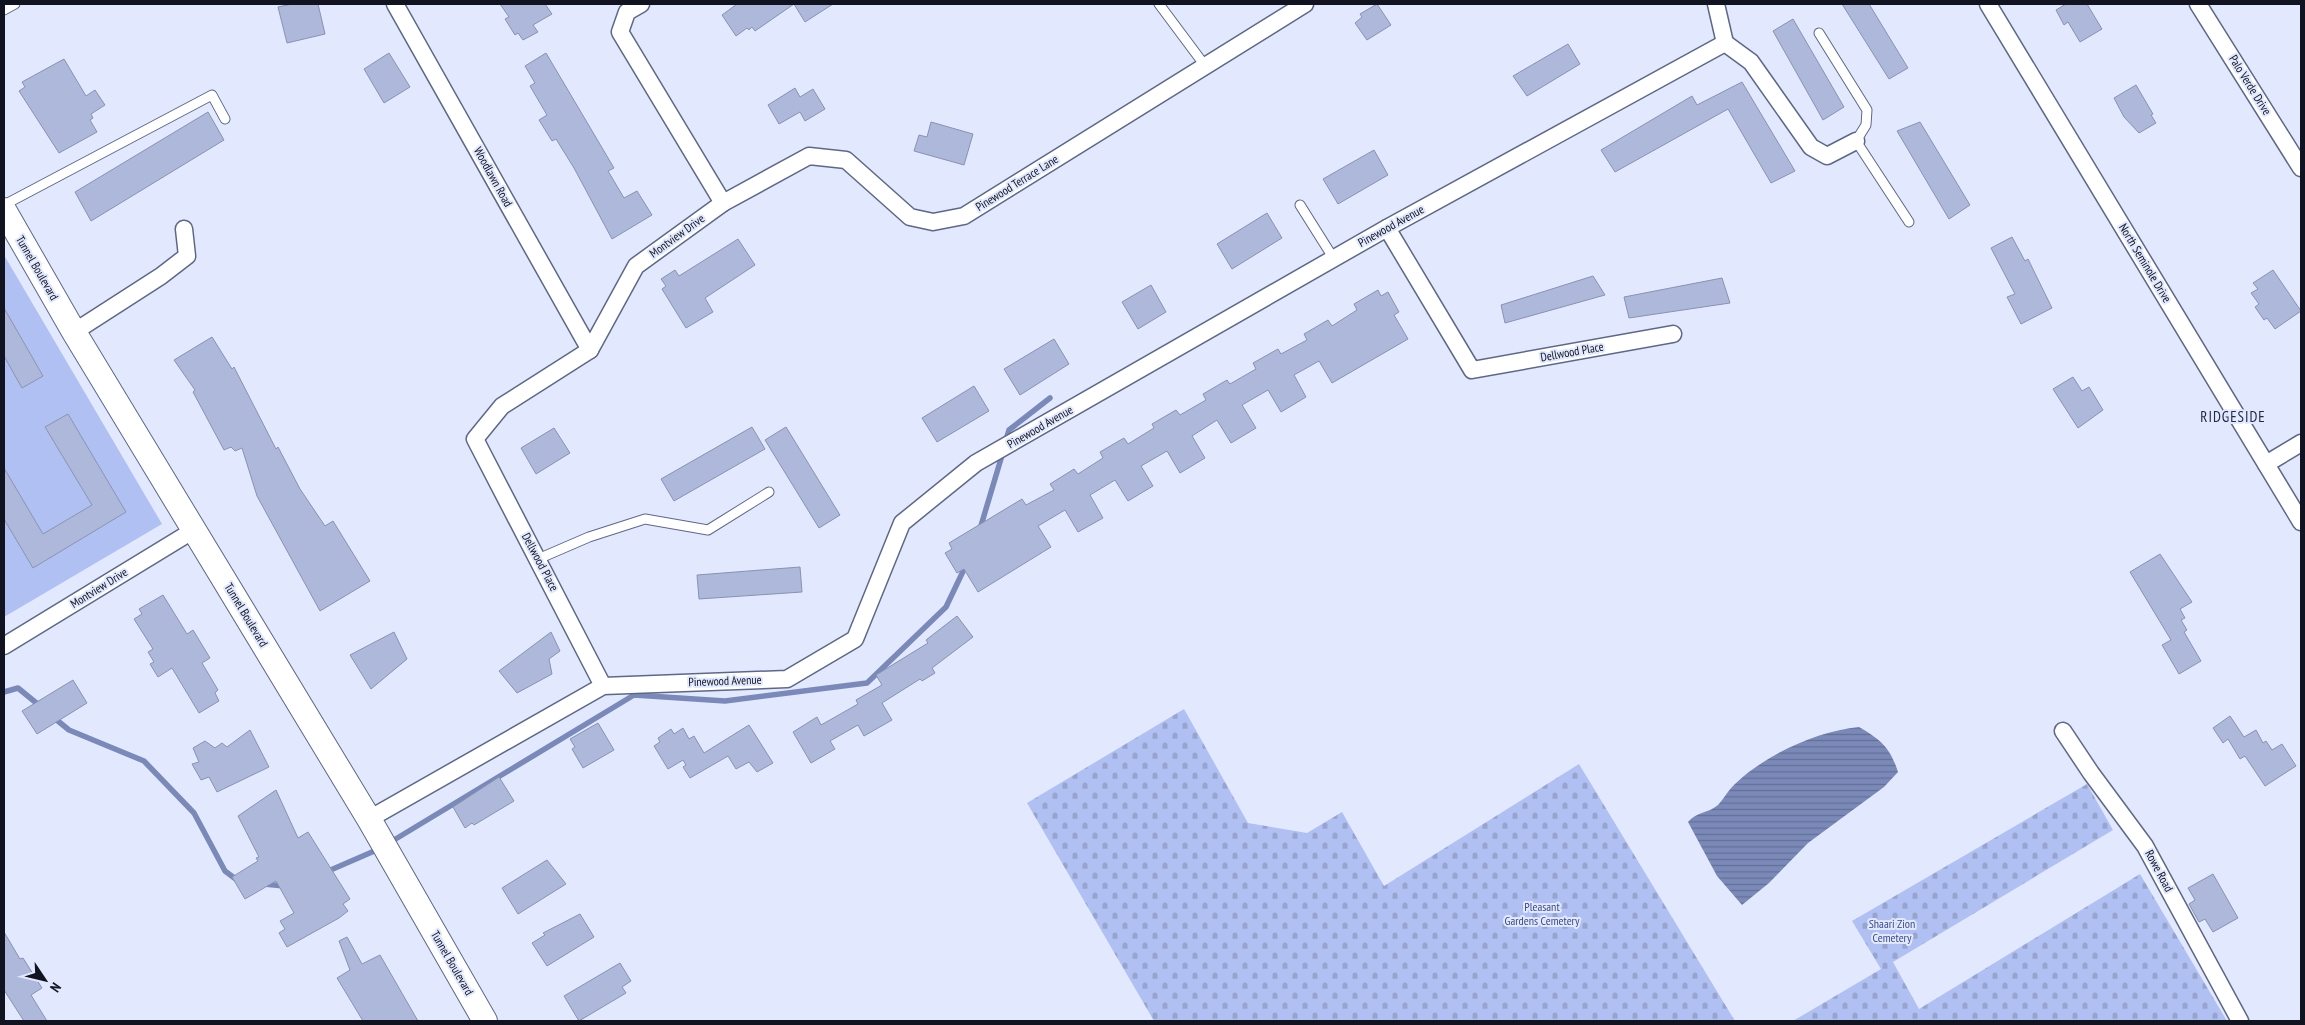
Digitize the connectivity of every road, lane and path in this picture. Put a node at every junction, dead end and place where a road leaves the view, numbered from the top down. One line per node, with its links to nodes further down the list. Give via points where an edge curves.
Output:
1 (14, 4): 9 (lane)
2 (395, 4): 26 (street, Woodlawn Road)
3 (641, 4): 16 (street, via 627,12 620,32)
4 (1159, 4): 12 (lane)
5 (1305, 4): 12 (street, Pinewood Terrace Lane)
6 (1716, 4): 11 (street)
7 (1988, 4): 29 (street, North Seminole Drive)
8 (2198, 4): 15 (street, Palo Verde Drive)
9 (4, 10)
10 (1819, 33): 14 (lane, via 1867,110 1866,125)
11 (1725, 43): 14 (street, via 1751,62 1811,147 1827,156); 21 (street, Pinewood Avenue)
12 (1206, 67): 16 (street, Pinewood Terrace Lane, via 964,216 933,222 910,217 846,160 809,156)
13 (225, 119): 17 (lane, via 212,95)
14 (1856, 141): 20 (lane)
15 (2301, 168)
16 (723, 203): 26 (street, Montview Drive, via 636,266)
17 (4, 205)
18 (1300, 205): 23 (lane)
19 (4, 210): 24 (street, Tunnel Boulevard)
20 (1909, 222)
21 (1387, 228): 23 (street, Pinewood Avenue); 25 (street, Dellwood Place, via 1472,370)
22 (184, 229): 24 (street, via 187,256)
23 (1334, 258): 35 (street, Pinewood Avenue, via 976,463 902,523 855,640 787,678)
24 (74, 332): 32 (street, Tunnel Boulevard)
25 (1672, 334)
26 (590, 350): 27 (street, Montview Drive, via 502,406)
27 (475, 439): 33 (street, Dellwood Place)
28 (2301, 443): 29 (street)
29 (2266, 464): 31 (street, North Seminole Drive)
30 (769, 492): 33 (lane, via 708,530 645,519 589,537)
31 (2301, 522)
32 (194, 530): 34 (street, Montview Drive); 37 (street, Tunnel Boulevard)
33 (538, 559): 35 (street, Dellwood Place)
34 (4, 646)
35 (603, 686): 37 (street, Pinewood Avenue)
36 (2063, 730): 39 (street, Rowe Road, via 2145,846)
37 (369, 819): 38 (street, Tunnel Boulevard)
38 (485, 1021)
39 (2240, 1021)

